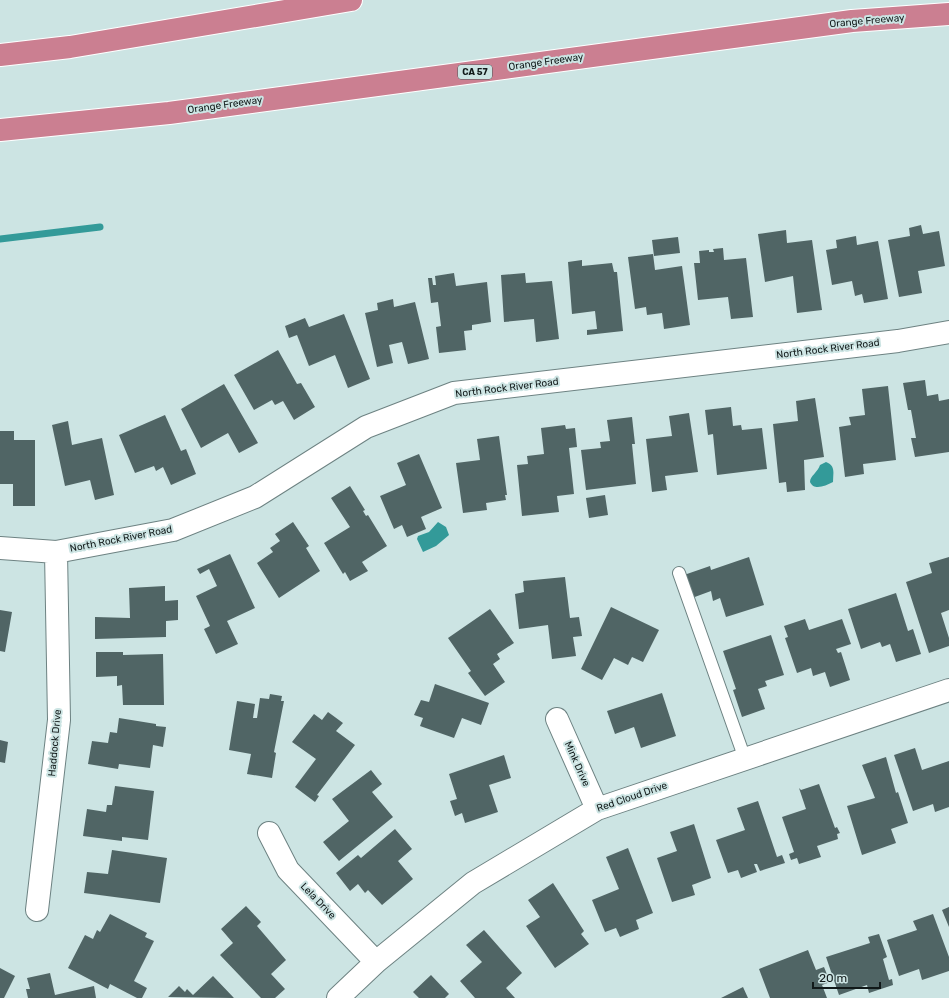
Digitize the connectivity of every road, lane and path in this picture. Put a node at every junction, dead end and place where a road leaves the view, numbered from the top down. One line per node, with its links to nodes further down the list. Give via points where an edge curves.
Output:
1 (351, 0): 3 (highway, via 70,47)
2 (949, 14): 4 (highway, Orange Freeway / CA 57, via 852,21 169,113)
3 (0, 55)
4 (0, 130)
5 (949, 332): 7 (street, North Rock River Road, via 898,341 454,394 366,427 255,497 173,530)
6 (0, 548): 7 (street, North Rock River Road)
7 (56, 552): 14 (street, Haddock Drive, via 59,720)
8 (679, 574): 11 (lane)
9 (949, 690): 11 (street, Red Cloud Drive)
10 (557, 719): 12 (street, Mink Drive)
11 (745, 759): 12 (street, Red Cloud Drive)
12 (597, 809): 15 (street, Red Cloud Drive, via 473,883)
13 (269, 833): 15 (street, Lela Drive, via 288,870)
14 (37, 910)
15 (376, 962): 16 (street, Red Cloud Drive)
16 (338, 998)

